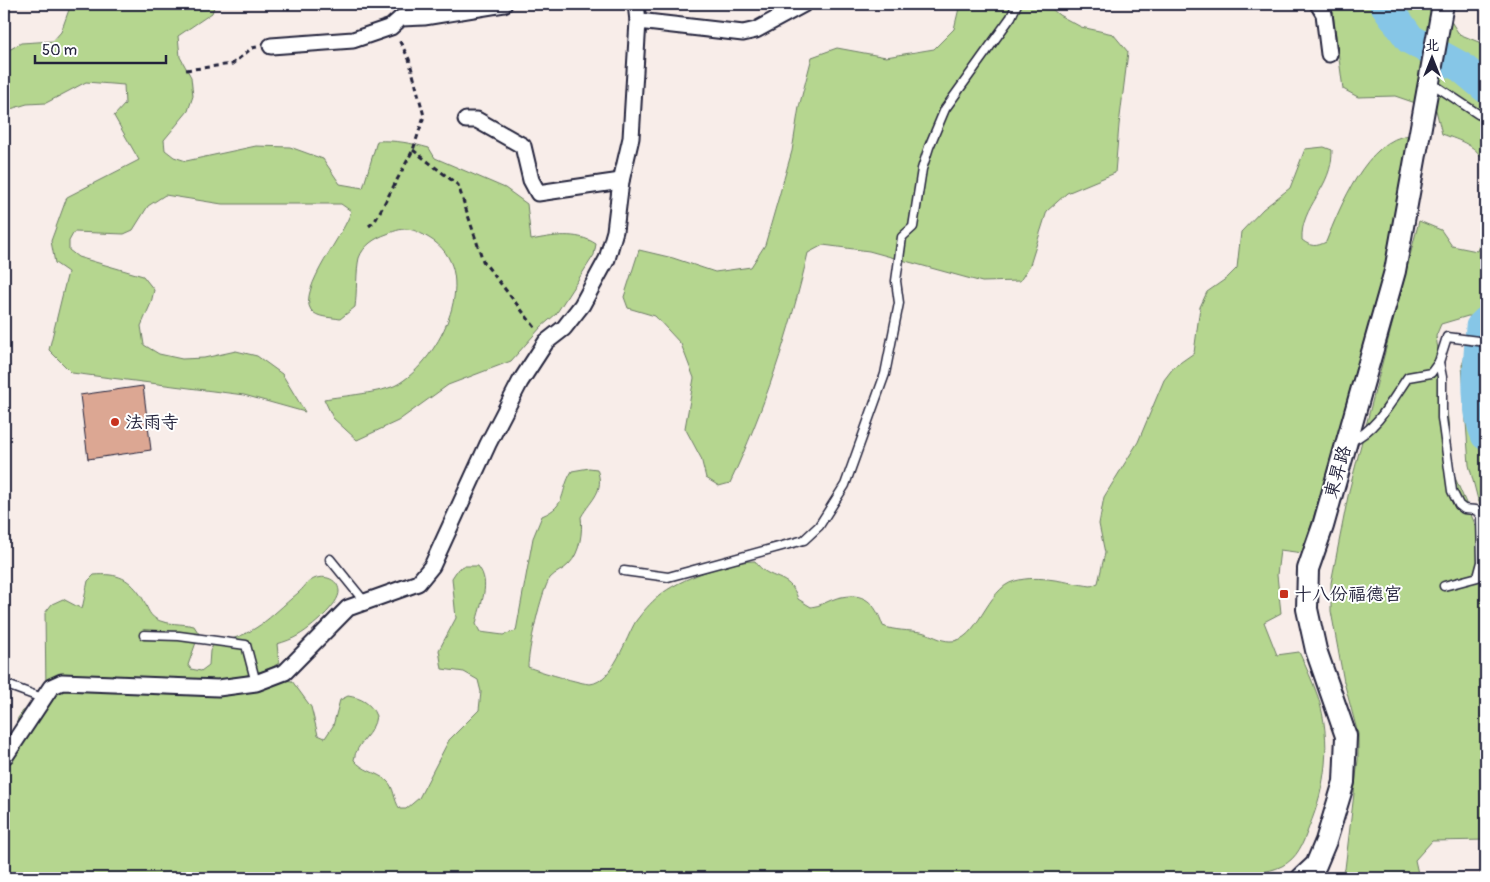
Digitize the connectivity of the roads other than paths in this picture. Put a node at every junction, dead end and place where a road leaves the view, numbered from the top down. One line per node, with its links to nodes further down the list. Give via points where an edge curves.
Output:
1 (504, 4): 8 (street, via 402,18 391,27 353,40)
2 (636, 4): 7 (street)
3 (804, 4): 7 (street, via 756,30 743,33)
4 (1017, 4): 18 (lane, via 945,109 929,147 922,168 913,227 902,237 896,281 899,303 885,374 845,485 819,526 804,540 668,578)
5 (1318, 4): 9 (street, via 1324,14)
6 (1443, 4): 10 (street, 東昇路)
7 (638, 22): 13 (street, via 631,138)
8 (270, 46)
9 (1328, 54)
10 (1430, 82): 11 (lane); 16 (street, 東昇路, via 1395,271)
11 (1486, 117)
12 (466, 120): 13 (street, via 477,120 523,146 531,180 538,193)
13 (622, 181): 20 (street, via 615,231 607,259 582,305 564,328 546,342 520,382 432,566 418,583)
14 (1486, 342): 15 (lane, via 1447,337)
15 (1439, 362): 16 (lane, via 1431,373 1408,378 1363,436); 19 (lane, via 1442,418 1452,491 1459,505 1476,510 1481,516 1482,570 1478,578)
16 (1346, 443): 27 (street, 東昇路, via 1308,569 1307,609 1316,650 1346,736 1344,782 1316,865)
17 (330, 559): 20 (lane)
18 (624, 571)
19 (1444, 586)
20 (364, 601): 23 (street, via 348,608 285,672)
21 (144, 635): 23 (lane, via 246,645)
22 (4, 679): 24 (lane, via 7,685)
23 (256, 683): 24 (street, via 218,688 62,682 51,687)
24 (42, 698): 25 (street)
25 (4, 755)
26 (1486, 873): 28 (lane)
27 (1302, 878)
28 (1486, 878)

